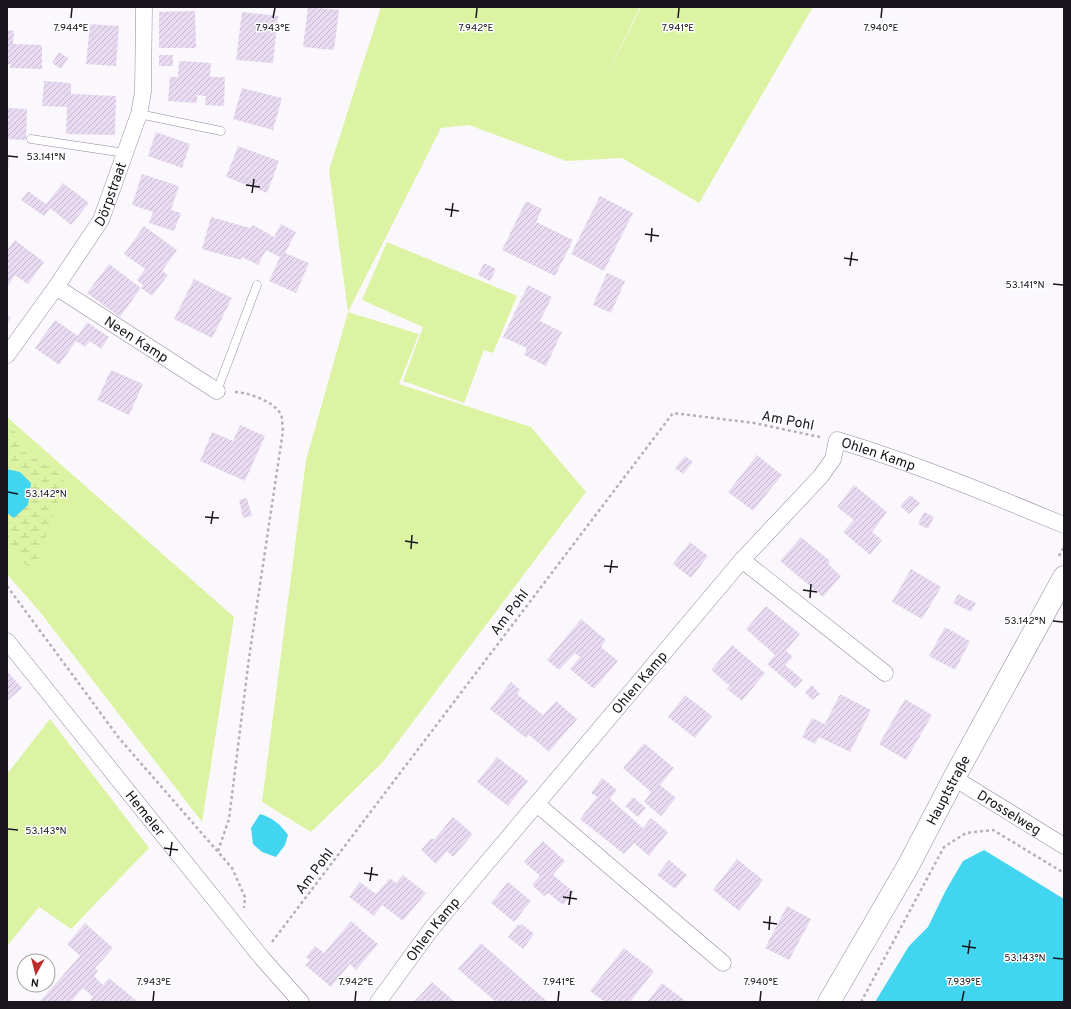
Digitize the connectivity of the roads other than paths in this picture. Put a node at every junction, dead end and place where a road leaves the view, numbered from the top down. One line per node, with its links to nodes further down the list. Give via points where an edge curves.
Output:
1 (144, 7): 2 (street, Dörpstraat, via 143,92)
2 (139, 114): 3 (lane); 5 (street, Dörpstraat)
3 (221, 131)
4 (31, 139): 5 (lane)
5 (125, 153): 7 (street, Dörpstraat, via 101,220)
6 (257, 285): 9 (lane)
7 (56, 287): 8 (street, Dörpstraat); 9 (street, Neen Kamp)
8 (7, 355)
9 (217, 392)
10 (1064, 525): 11 (street, Ohlen Kamp, via 981,491 837,440 833,459 822,476)
11 (742, 560): 14 (street); 16 (street, Ohlen Kamp)
12 (1064, 577): 15 (street, Hauptstraße)
13 (7, 641): 19 (street, Hemeler, via 243,934)
14 (885, 673)
15 (954, 778): 17 (street, Drosselweg); 21 (street, Hauptstraße)
16 (538, 805): 18 (street); 20 (street, Ohlen Kamp, via 432,928)
17 (1064, 846)
18 (723, 963)
19 (301, 1002)
20 (378, 1002)
21 (829, 1002)

